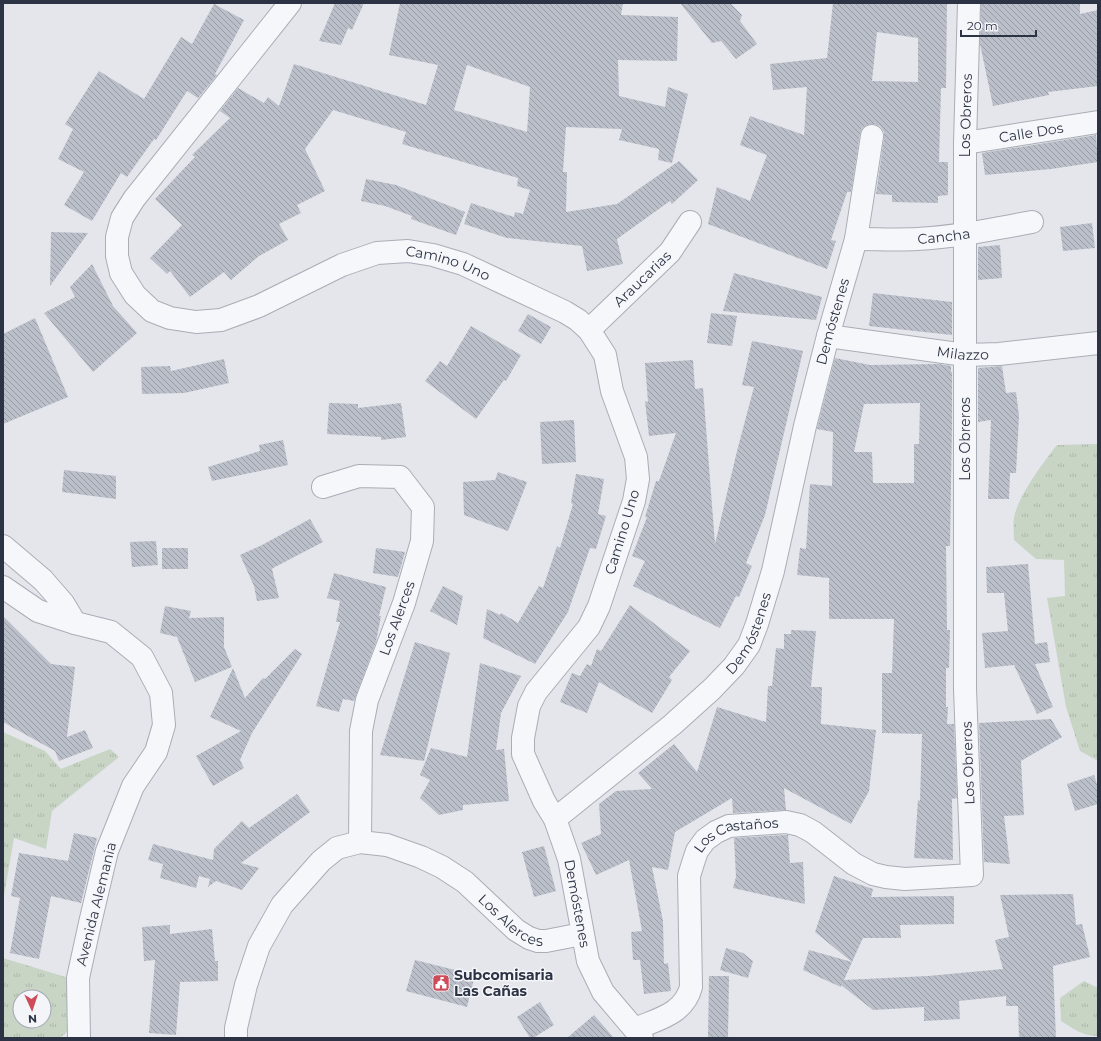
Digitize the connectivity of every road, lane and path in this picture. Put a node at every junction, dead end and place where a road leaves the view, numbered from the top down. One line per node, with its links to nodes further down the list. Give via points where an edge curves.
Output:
1 (290, 3): 10 (street, Camino Uno, via 134,199 122,218 117,237 117,256 121,273 135,295 152,311 170,318 196,322 221,320 259,306 342,265 377,253 408,251 463,264 565,312)
2 (969, 3): 5 (street, Los Obreros)
3 (1098, 122): 5 (street, Calle Dos)
4 (872, 136): 9 (street, Demóstenes)
5 (965, 143): 8 (street, Los Obreros)
6 (690, 222): 10 (street, Araucarias, via 670,252)
7 (1032, 222): 8 (street, Cancha)
8 (965, 235): 9 (street, Cancha, via 915,240); 13 (street, Los Obreros)
9 (856, 239): 11 (street, Demóstenes)
10 (589, 330): 18 (street, Camino Uno, via 605,355 612,391 636,457 638,479 634,501 599,606 589,627 536,692 529,706 523,754 544,801)
11 (828, 336): 13 (street, Milazzo); 18 (street, Demóstenes, via 772,571 757,624 748,645 734,666 672,725)
12 (1098, 343): 13 (street, Milazzo, via 999,354)
13 (965, 355): 20 (street, Los Obreros, via 965,689)
14 (323, 487): 19 (street, Los Alerces, via 359,476 400,477 423,507 422,541 404,603 367,700 361,731)
15 (3, 546): 17 (street, via 43,580)
16 (3, 587): 17 (street, Avenida Alemania, via 38,611)
17 (74, 623): 23 (street, Avenida Alemania, via 111,632 142,658 161,692 164,725 156,752 133,786 107,851 78,978)
18 (555, 818): 21 (street, Demóstenes, via 572,872)
19 (360, 842): 21 (street, Los Alerces, via 388,845 421,856 442,867 465,882 516,930 529,938 546,941); 24 (street, Los Alerces, via 337,848 321,861 282,905 259,946 246,985)
20 (972, 875): 22 (street, Los Castaños, via 905,879 873,874 854,864 813,832 800,825 786,822 729,826 722,829 705,840 697,851 689,876 691,987 688,997 682,1006)
21 (582, 934): 22 (street, Demóstenes, via 596,981)
22 (638, 1033)
23 (78, 1038)
24 (236, 1038)

